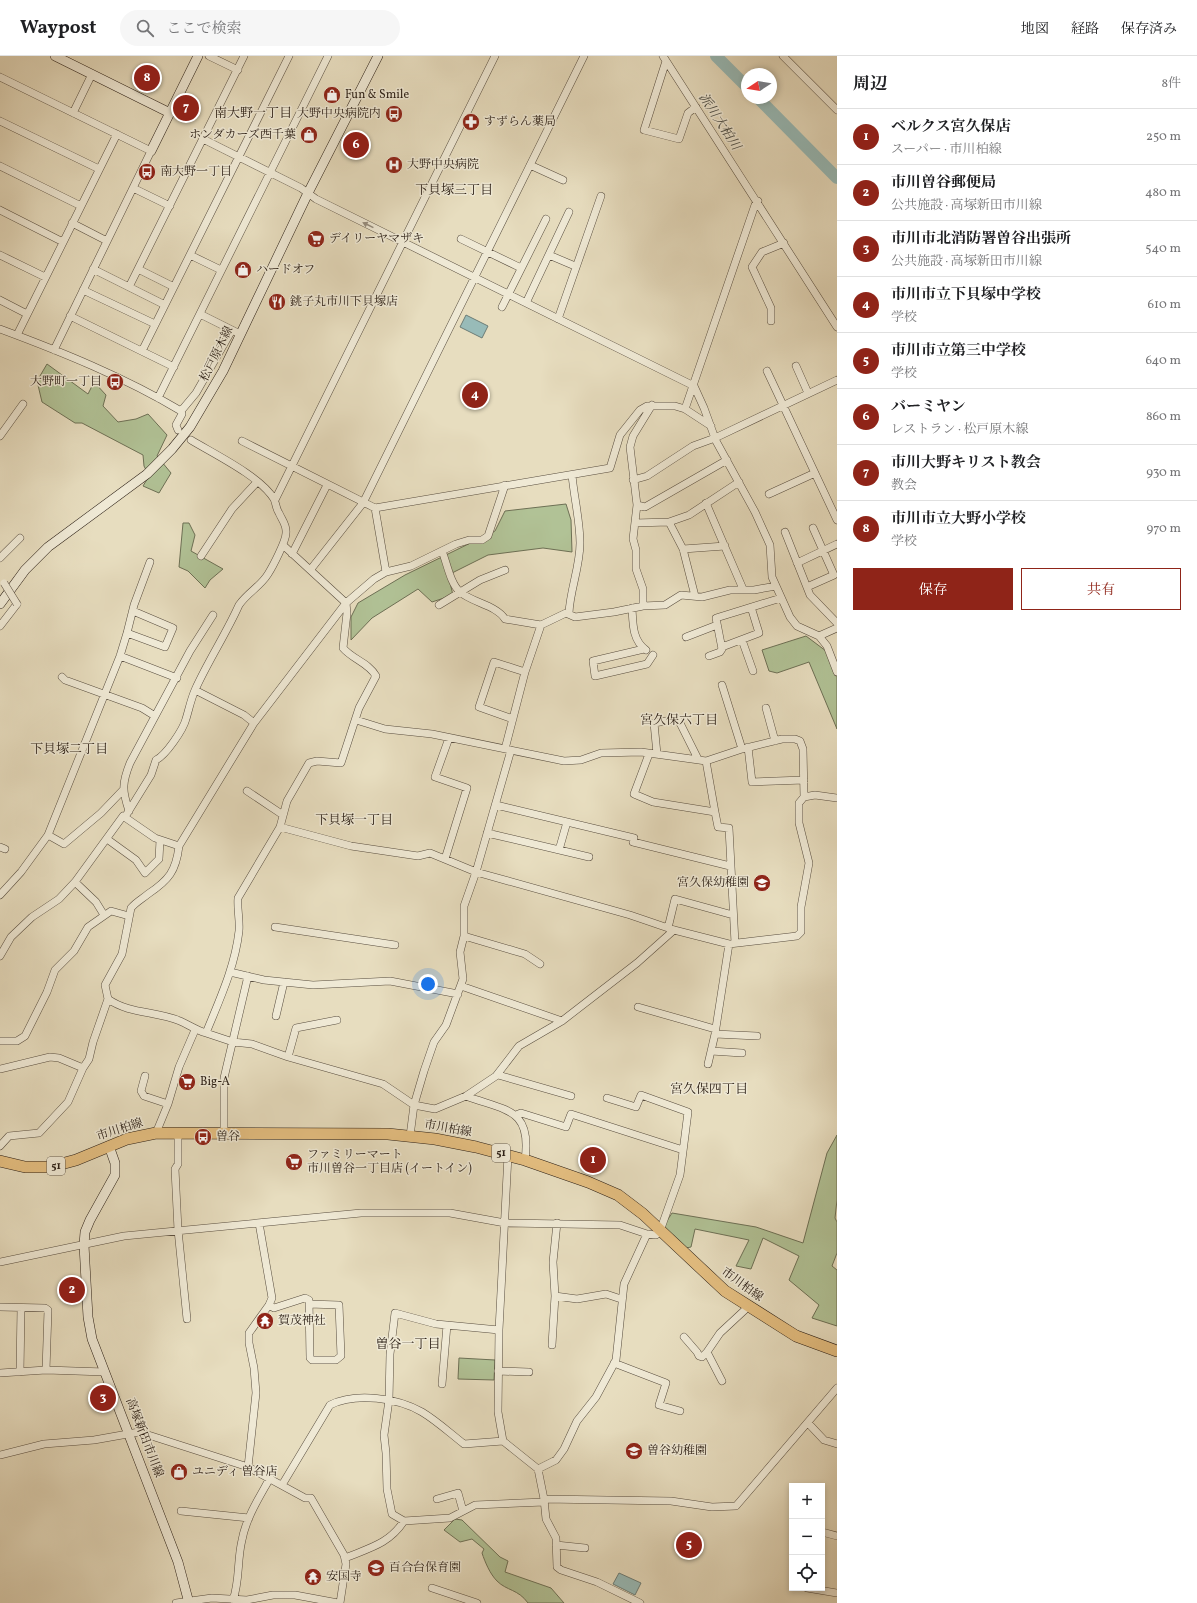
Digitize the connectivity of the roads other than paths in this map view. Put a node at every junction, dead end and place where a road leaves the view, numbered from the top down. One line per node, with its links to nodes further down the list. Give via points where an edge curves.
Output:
1 (56, 56): 13 (main road)
2 (198, 56): 18 (main road)
3 (209, 56): 12 (street)
4 (244, 56): 12 (street)
5 (289, 56): 23 (street)
6 (328, 56): 27 (street)
7 (378, 56): 30 (main road, 松戸原木線)
8 (495, 56): 42 (street)
9 (584, 56): 24 (street)
10 (783, 56): 16 (street)
11 (664, 58): 15 (street); 15 (street, via 644,130 679,140 688,113)
12 (238, 70): 21 (street)
13 (92, 74): 17 (street); 18 (main road)
14 (0, 77): 17 (street)
15 (696, 107): 32 (street)
16 (837, 110)
17 (73, 113): 20 (street)
18 (170, 113): 22 (main road)
19 (0, 122): 26 (street)
20 (116, 134): 22 (street); 26 (street)
21 (203, 139): 23 (street); 34 (street)
22 (151, 151): 29 (street)
23 (239, 157): 27 (street); 47 (street)
24 (530, 165): 28 (street); 44 (street)
25 (0, 166): 33 (street)
26 (99, 169): 33 (street)
27 (270, 172): 30 (street); 52 (street)
28 (563, 180)
29 (133, 188): 34 (street); 40 (street)
30 (308, 193): 42 (street, one-way to 30); 71 (main road, 松戸原木線)
31 (601, 196): 48 (street)
32 (758, 202): 43 (street); 79 (street)
33 (81, 206): 38 (street)
34 (170, 206): 51 (street)
35 (0, 210): 41 (street)
36 (569, 212): 45 (street)
37 (546, 219): 49 (street)
38 (72, 223): 40 (street); 41 (street)
39 (461, 240): 44 (street)
40 (107, 241): 50 (street)
41 (63, 242): 53 (street)
42 (403, 242): 54 (street); 94 (street)
43 (784, 243): 67 (street, via 762,252 752,267 771,308); 69 (street)
44 (486, 252): 49 (street); 54 (street)
45 (549, 254): 48 (street); 60 (street)
46 (0, 255): 53 (street)
47 (190, 255): 52 (street); 55 (street)
48 (575, 266): 66 (street)
49 (521, 268): 58 (street)
50 (93, 269): 56 (street); 57 (street)
51 (138, 269): 55 (street); 56 (street)
52 (221, 270): 64 (street)
53 (45, 278): 63 (street)
54 (473, 278): 58 (street); 104 (street)
55 (174, 286): 61 (street)
56 (129, 287): 61 (street)
57 (84, 290): 65 (street); 68 (street)
58 (507, 294): 60 (street); 62 (street)
59 (0, 300): 63 (street)
60 (526, 303): 66 (street)
61 (165, 305): 68 (street)
62 (502, 307)
63 (27, 314): 72 (street)
64 (200, 314): 71 (street); 76 (street)
65 (70, 316): 73 (street); 74 (street)
66 (558, 319): 79 (street)
67 (771, 321)
68 (155, 324): 74 (street)
69 (837, 326)
70 (0, 329): 72 (street)
71 (236, 332): 86 (street, via 196,393); 136 (main road, 松戸原木線, via 202,410 172,449 147,474 48,546 25,570)
72 (17, 335): 73 (street)
73 (54, 350): 81 (street)
74 (142, 351): 76 (street)
75 (796, 366): 80 (street)
76 (174, 367): 81 (street)
77 (767, 371): 84 (street)
78 (837, 380): 80 (street)
79 (694, 386): 85 (street); 87 (street)
80 (808, 394): 84 (street)
81 (158, 398): 86 (street)
82 (23, 404): 89 (street)
83 (652, 405): 85 (street); 96 (street, via 640,410 620,435 610,468); 97 (street, via 633,436 630,447)
84 (784, 405): 90 (street); 95 (street)
85 (685, 409): 87 (street)
86 (181, 411): 88 (street, via 176,425)
87 (711, 426): 90 (street)
88 (178, 430)
89 (0, 436)
90 (715, 438): 93 (street); 97 (street, via 693,446 647,476)
91 (191, 440): 98 (street)
92 (242, 441): 94 (street)
93 (726, 460): 99 (street); 106 (street, via 645,507)
94 (292, 466): 100 (street); 103 (street)
95 (815, 473): 102 (street); 108 (street)
96 (572, 475): 101 (street); 142 (street, via 580,542)
97 (634, 480): 106 (street)
98 (257, 482): 103 (street); 121 (street, via 232,509)
99 (739, 482): 105 (street); 129 (street, via 770,545 772,577)
100 (327, 485): 104 (street); 120 (street)
101 (505, 485): 107 (street); 118 (street, via 488,536 482,540 456,544)
102 (769, 494)
103 (275, 500): 115 (street, via 286,529)
104 (363, 503): 107 (street); 125 (street)
105 (706, 503): 109 (street, via 689,514); 116 (street)
106 (637, 505): 110 (street)
107 (376, 508): 127 (street)
108 (837, 520)
109 (669, 522): 110 (street); 117 (street)
110 (635, 523): 138 (street, via 633,539 636,569 643,589)
111 (813, 528): 119 (street)
112 (785, 532): 124 (street)
113 (20, 538): 122 (street)
114 (837, 544): 119 (street)
115 (284, 546): 120 (street); 163 (street, via 268,575 258,587 246,594 239,605)
116 (725, 546): 117 (street); 131 (street)
117 (683, 549): 133 (street)
118 (442, 551): 127 (street, via 411,566); 132 (street, via 456,586)
119 (823, 551): 124 (street); 130 (street, via 834,575)
120 (292, 554): 125 (street)
121 (201, 556)
122 (0, 558)
123 (150, 562): 141 (street)
124 (797, 564): 130 (street)
125 (310, 569): 135 (street)
126 (505, 570): 132 (street, via 480,580)
127 (386, 572): 135 (street, via 374,578)
128 (2, 581): 147 (street, bridge, via 17,604)
129 (776, 586): 131 (street); 134 (street)
130 (807, 587): 144 (street, via 810,595)
131 (743, 589): 133 (street)
132 (461, 592): 137 (street); 145 (street, via 501,613 505,619)
133 (695, 596): 138 (street, via 681,596 665,605)
134 (781, 598): 139 (street); 150 (street, via 797,626)
135 (346, 603): 168 (street, via 343,648 373,670 376,676 359,708); 169 (street)
136 (0, 604)
137 (439, 605)
138 (643, 606): 140 (street)
139 (751, 607): 146 (street, via 716,618); 152 (street, via 759,634)
140 (632, 608): 142 (street, via 575,617); 154 (street, via 634,634)
141 (133, 611): 149 (street); 149 (street, via 173,628 165,647)
142 (569, 613): 145 (street)
143 (213, 615): 161 (street)
144 (837, 623)
145 (541, 625): 157 (street)
146 (717, 625): 151 (street); 153 (street)
147 (0, 626)
148 (837, 628): 150 (street)
149 (127, 633): 155 (street)
150 (819, 636): 159 (street, via 827,646)
151 (686, 637)
152 (742, 640): 153 (street); 158 (street)
153 (722, 647): 156 (street, via 720,652)
154 (644, 649): 154 (street, via 654,655 647,664 595,676 593,661)
155 (120, 656): 161 (street); 164 (street)
156 (709, 656)
157 (525, 672): 167 (street); 167 (street, via 494,662 479,707)
158 (753, 672)
159 (837, 672)
160 (62, 677): 164 (street)
161 (176, 678): 166 (street)
162 (722, 685): 172 (street)
163 (195, 690): 169 (street); 184 (street, via 181,729 162,757 156,760 151,775)
164 (105, 694): 166 (street, via 142,708); 189 (street)
165 (766, 708): 171 (street)
166 (155, 716): 178 (street, via 130,763 123,782)
167 (513, 719): 173 (street)
168 (356, 720): 170 (street, via 385,729); 185 (street, via 342,763 309,763 287,801)
169 (254, 723): 192 (street)
170 (449, 738): 173 (street); 195 (street, via 435,777 467,788)
171 (775, 741): 172 (street); 177 (street, via 800,741 803,749)
172 (745, 748): 176 (street); 177 (street, via 752,782)
173 (508, 750): 174 (street, via 564,761 581,760 601,753); 182 (street)
174 (653, 754): 175 (street); 175 (street, via 654,723 678,719); 183 (street, via 634,794 653,802)
175 (698, 759): 176 (street)
176 (706, 761): 183 (street)
177 (804, 780): 180 (street)
178 (123, 790): 184 (street); 189 (street, via 101,814 64,844)
179 (247, 791): 185 (street)
180 (804, 797): 181 (street, via 815,795); 206 (street, via 799,803 799,823 809,863 801,907 801,932 797,936)
181 (837, 798)
182 (496, 805): 186 (street); 188 (street)
183 (715, 812): 196 (street, via 718,827 729,828)
184 (127, 814): 190 (street); 191 (street)
185 (284, 815): 187 (street)
186 (567, 822): 193 (street); 196 (street, via 634,838 633,842)
187 (280, 827): 195 (street, via 351,846 418,856 430,853); 210 (street, via 238,898 239,930)
188 (487, 834): 193 (street); 197 (street)
189 (48, 835): 199 (street, via 21,872)
190 (107, 839): 191 (street, via 136,860 145,873 159,859); 198 (street)
191 (160, 840): 192 (street)
192 (179, 846): 202 (street, via 177,863 172,874 158,888 135,903)
193 (559, 850): 194 (street)
194 (589, 857)
195 (445, 859): 197 (street)
196 (730, 866): 201 (street)
197 (476, 872): 204 (street, via 621,912); 205 (street, via 464,906)
198 (75, 882): 200 (street, via 96,902); 208 (street, via 59,899 32,917 8,941)
199 (0, 895)
200 (104, 915): 202 (street, via 111,911); 224 (street, via 88,927 74,951 55,970 25,1036 17,1041)
201 (733, 915): 204 (street, via 675,899); 206 (street)
202 (129, 916): 215 (street, via 122,954 105,985)
203 (275, 927): 207 (street)
204 (671, 929): 206 (street); 219 (street, via 637,963)
205 (464, 936): 209 (street, via 525,954); 213 (street, via 460,952)
206 (732, 943): 221 (street)
207 (395, 945)
208 (0, 956)
209 (540, 964)
210 (230, 972): 211 (street); 222 (street)
211 (248, 976): 212 (street); 225 (street)
212 (284, 982): 214 (street, via 313,985 390,981); 217 (street)
213 (460, 986): 214 (street); 219 (street)
214 (458, 994): 238 (street, via 446,1025 434,1042)
215 (108, 998): 220 (street, via 127,1009 180,1021); 230 (street, via 92,1042 89,1059)
216 (638, 1007): 221 (street)
217 (276, 1016)
218 (337, 1020): 228 (street, via 296,1028)
219 (562, 1021): 232 (street, via 519,1046)
220 (194, 1030): 222 (street); 237 (street, via 178,1068)
221 (715, 1032): 223 (street); 226 (street)
222 (206, 1033): 225 (street)
223 (757, 1036)
224 (0, 1041)
225 (233, 1042): 228 (street, via 252,1044); 241 (street, via 224,1078)
226 (711, 1051): 227 (street); 229 (street)
227 (742, 1053)
228 (288, 1058): 238 (street, via 383,1084)
229 (708, 1064)
230 (83, 1068): 231 (street, via 50,1057); 244 (street, via 68,1102 45,1128 39,1133 9,1136)
231 (0, 1069)
232 (498, 1075): 234 (street); 235 (street)
233 (145, 1076): 237 (street, via 141,1091 144,1096)
234 (466, 1096): 238 (street, via 435,1109); 239 (street)
235 (571, 1096)
236 (607, 1098): 246 (street, via 636,1107 641,1095 688,1112)
237 (168, 1104): 242 (street)
238 (414, 1105): 243 (street)
239 (516, 1115): 246 (street, via 520,1113 566,1127 571,1114); 248 (street, via 527,1134)
240 (178, 1132): 241 (main road, 市川柏線 / 51); 242 (main road, 市川柏線 / 51); 253 (street, via 178,1164 175,1169)
241 (224, 1132): 243 (main road, 市川柏線 / 51)
242 (156, 1133): 245 (main road, 市川柏線 / 51)
243 (410, 1136): 247 (main road, 市川柏線 / 51)
244 (0, 1146)
245 (109, 1146): 249 (main road, 市川柏線 / 51, via 76,1160 50,1167 25,1167); 256 (main road, 高塚新田市川線, via 115,1163 115,1175 90,1220 85,1232)
246 (683, 1150): 254 (street, via 680,1175)
247 (508, 1155): 248 (main road, 市川柏線 / 51); 251 (street)
248 (525, 1160): 254 (main road, 市川柏線 / 51, via 618,1195)
249 (0, 1161)
250 (259, 1223): 251 (street, via 361,1213 450,1213); 253 (street); 261 (street, via 272,1298)
251 (505, 1223): 252 (street); 267 (street)
252 (558, 1223): 255 (street, via 620,1225); 258 (street, via 553,1262)
253 (178, 1230): 256 (street, via 124,1236); 265 (street)
254 (660, 1231): 255 (street, via 656,1235); 263 (main road, 市川柏線 / 51, via 720,1287)
255 (647, 1234): 259 (street, via 628,1273)
256 (84, 1245): 257 (street); 277 (main road, 高塚新田市川線, via 90,1332)
257 (0, 1262)
258 (555, 1296): 259 (street, via 577,1299 606,1294); 269 (street)
259 (621, 1299): 272 (street, via 618,1345)
260 (309, 1304): 260 (street, via 310,1358 336,1360 341,1356 339,1305); 261 (street, via 309,1300 305,1298 274,1308)
261 (269, 1305): 289 (street, via 249,1333 248,1343 254,1368 256,1394)
262 (0, 1307): 264 (street)
263 (748, 1307): 270 (main road, 市川柏線 / 51, via 796,1336); 271 (street, via 720,1333)
264 (21, 1308): 273 (street, via 48,1310); 276 (street)
265 (187, 1318)
266 (447, 1325): 267 (street); 280 (street); 282 (street, via 395,1313 390,1354)
267 (499, 1330): 274 (street)
268 (684, 1337): 271 (street, via 699,1356 702,1357)
269 (552, 1346)
270 (836, 1349)
271 (707, 1352): 279 (street)
272 (614, 1363): 283 (street, via 666,1383 659,1404); 290 (street, via 596,1397 577,1421 564,1449 556,1460)
273 (46, 1370): 276 (street); 277 (street)
274 (498, 1371): 278 (street); 286 (street, via 498,1412)
275 (0, 1372): 276 (street)
276 (20, 1372)
277 (105, 1372): 285 (main road, 高塚新田市川線)
278 (529, 1372)
279 (722, 1381)
280 (442, 1384)
281 (837, 1388): 284 (street)
282 (389, 1400): 286 (street, via 423,1413 464,1444); 292 (street, via 361,1398 330,1405); 298 (street, via 384,1435 387,1489 392,1514)
283 (680, 1411)
284 (808, 1423): 287 (street, via 824,1440); 294 (street, via 736,1506 712,1507 671,1501)
285 (130, 1434): 288 (street, via 44,1444); 289 (street, via 139,1432); 310 (main road, 高塚新田市川線, via 178,1562)
286 (503, 1441): 290 (street)
287 (837, 1444)
288 (0, 1455)
289 (248, 1468): 291 (street)
290 (538, 1469): 294 (street)
291 (270, 1478): 292 (street); 297 (street)
292 (282, 1485): 303 (street, via 305,1498 311,1498)
293 (437, 1499): 296 (street, via 458,1493)
294 (544, 1500): 296 (street, via 475,1505); 301 (street, via 546,1519 555,1534)
295 (181, 1511): 297 (street)
296 (463, 1511): 298 (street, via 450,1518)
297 (249, 1518): 308 (street, via 241,1542 238,1586)
298 (404, 1521): 303 (street, via 390,1539)
299 (825, 1533): 300 (street)
300 (837, 1536)
301 (556, 1545): 302 (street); 315 (street, via 556,1565 561,1570 597,1582)
302 (585, 1548)
303 (345, 1558): 313 (street)
304 (432, 1588): 314 (street)
305 (825, 1591): 306 (street)
306 (837, 1593)
307 (295, 1595): 308 (street); 309 (street); 312 (street)
308 (233, 1600): 310 (street, via 212,1598)
309 (320, 1601): 313 (street)
310 (189, 1602): 311 (street)
311 (176, 1603)
312 (295, 1603)
313 (339, 1603)
314 (477, 1603)
315 (640, 1603)

